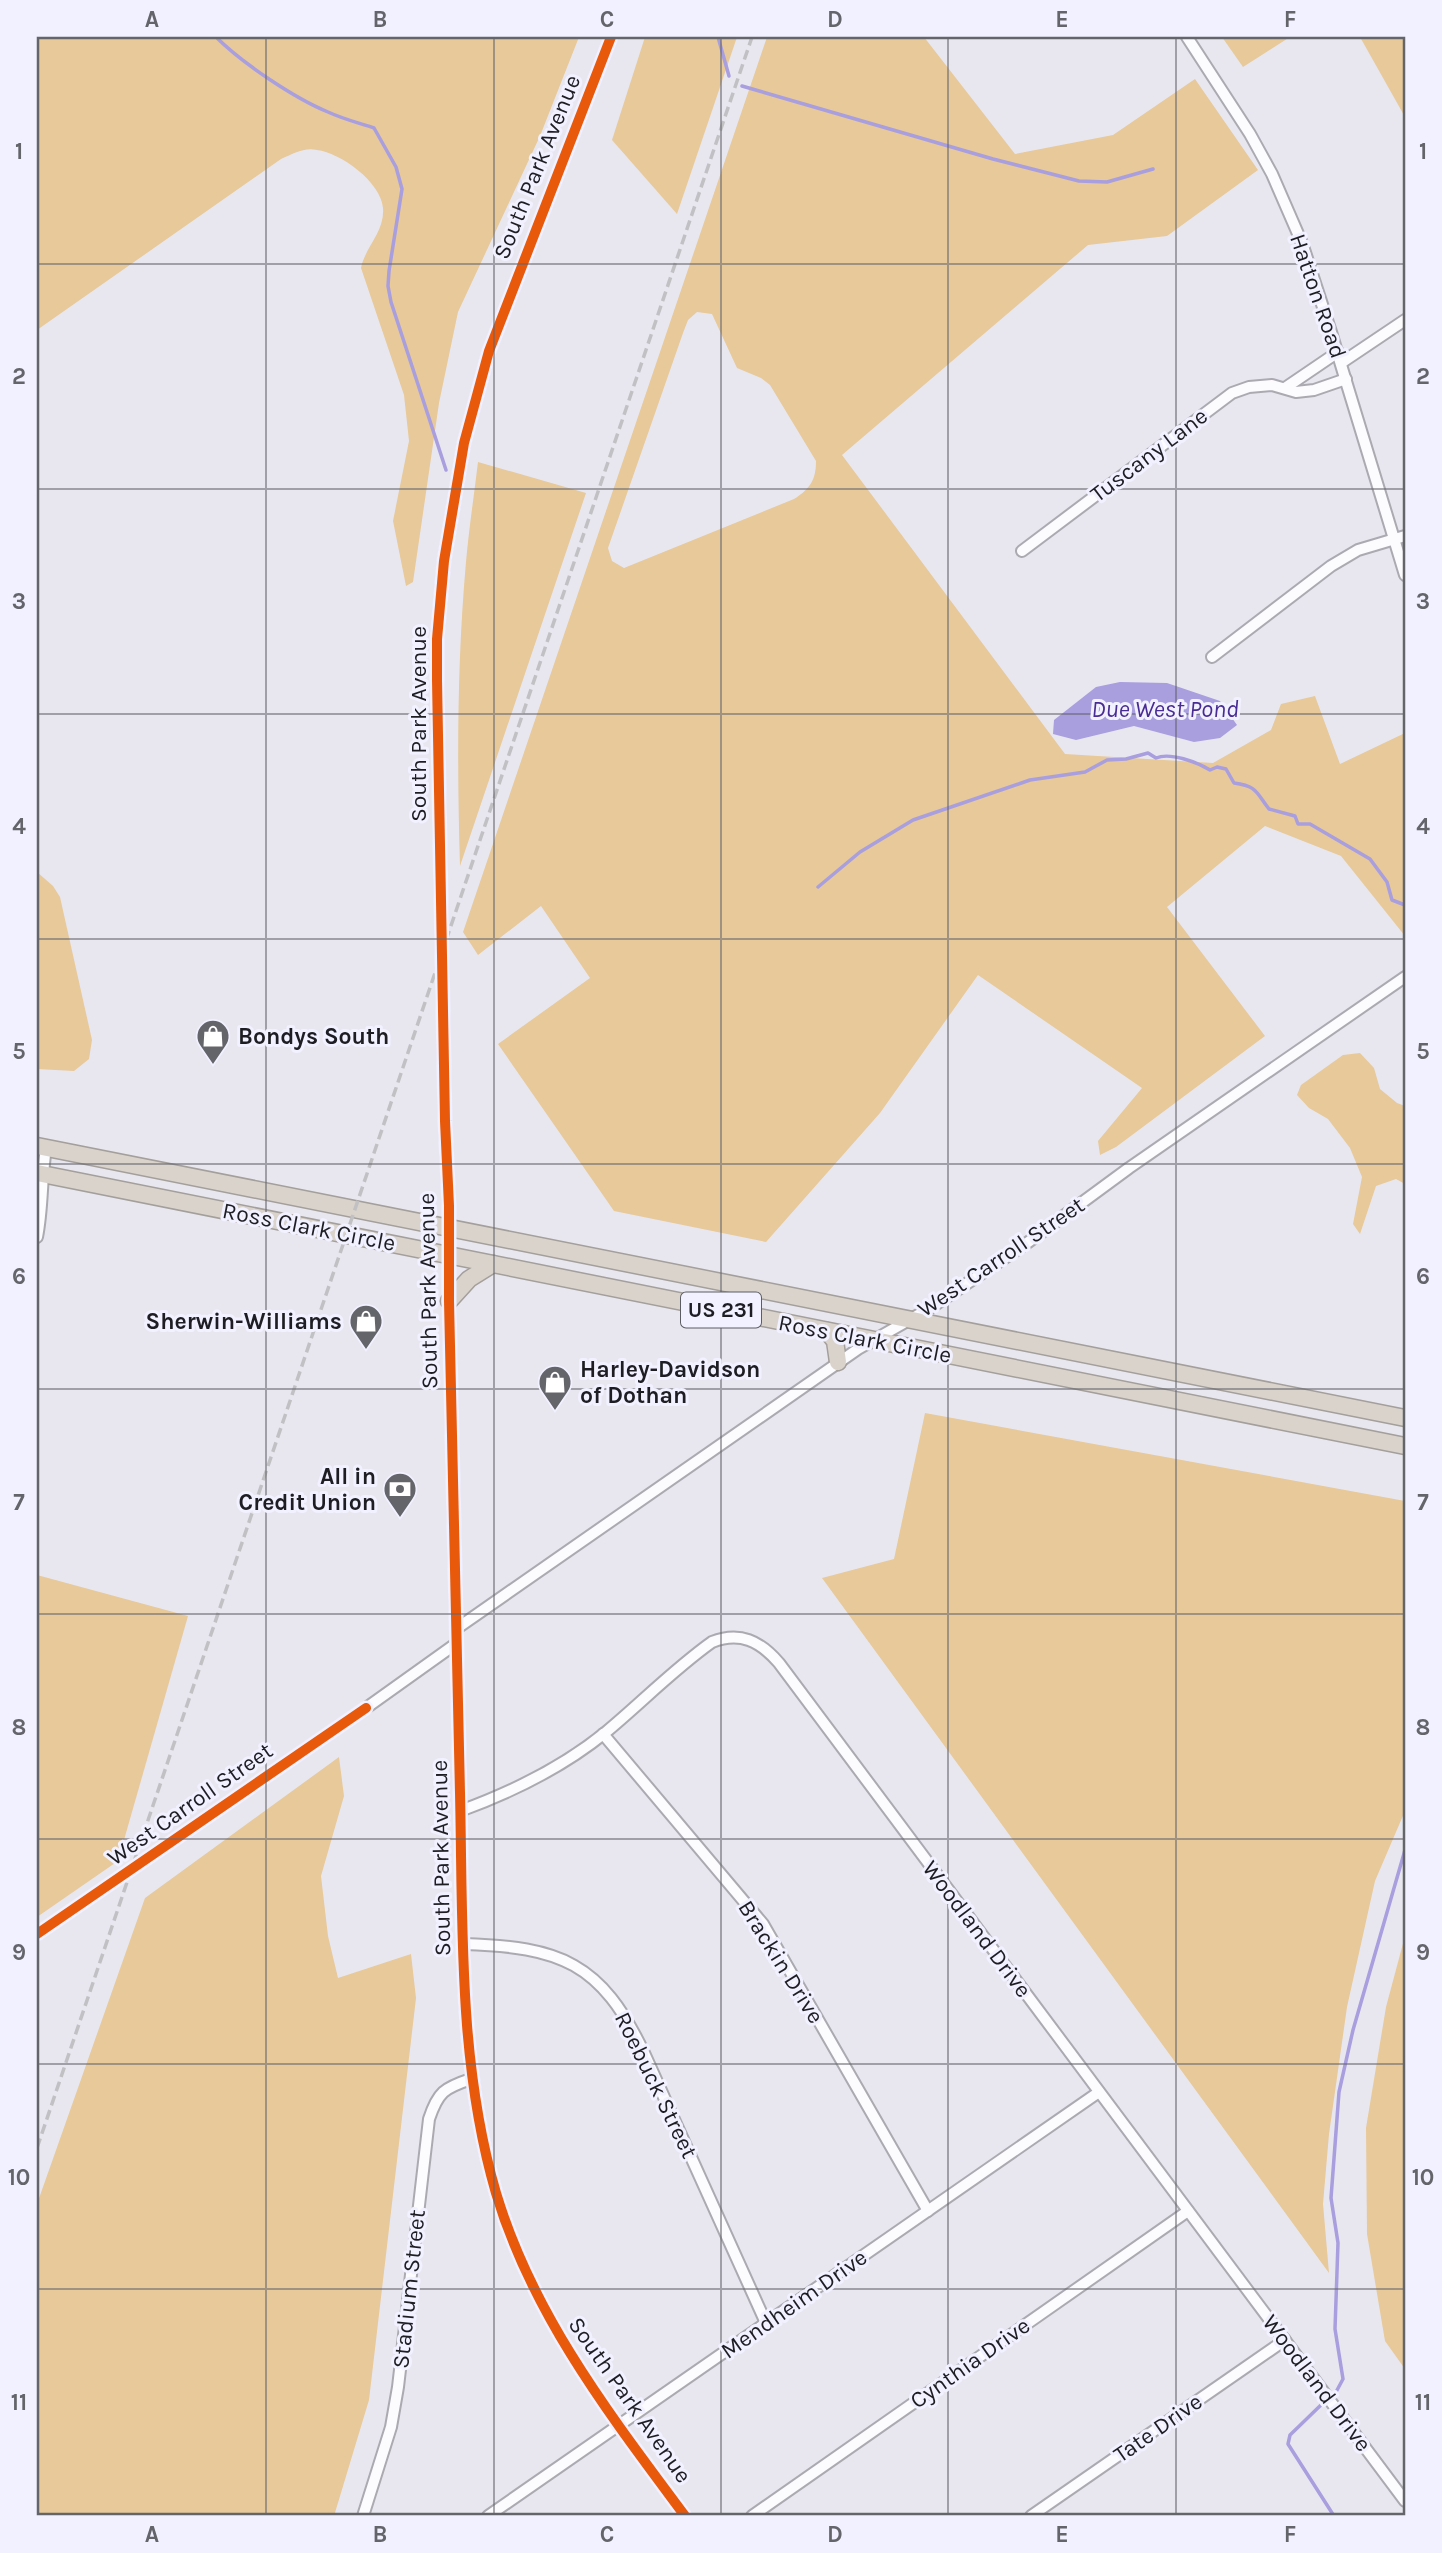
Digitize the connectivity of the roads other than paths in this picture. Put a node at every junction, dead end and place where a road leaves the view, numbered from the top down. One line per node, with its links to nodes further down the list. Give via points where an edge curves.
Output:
1 (611, 37): 14 (street, South Park Avenue, via 489,351 464,443 446,549 437,692)
2 (1187, 37): 4 (street, Hatton Road, via 1272,174 1302,243)
3 (1405, 320): 4 (street)
4 (1339, 358): 5 (street, Hatton Road); 6 (street)
5 (1346, 379): 6 (street, Tuscany Lane, via 1314,390); 7 (street, Hatton Road)
6 (1285, 388): 8 (street, Tuscany Lane, via 1249,387 1232,393)
7 (1400, 538): 9 (street, Hatton Road); 10 (street, via 1358,550 1331,566)
8 (1022, 551)
9 (1405, 575)
10 (1212, 657)
11 (1405, 977): 23 (street, West Carroll Street, via 1027,1243)
12 (41, 1147): 13 (street); 14 (highway, Ross Clark Circle / US 231)
13 (39, 1173): 15 (street, via 43,1207); 17 (highway, Ross Clark Circle / US 231)
14 (449, 1227): 16 (highway, Ross Clark Circle / US 231); 17 (street, South Park Avenue)
15 (37, 1237)
16 (580, 1254): 19 (highway); 20 (highway, Ross Clark Circle / US 231)
17 (449, 1255): 18 (highway, Ross Clark Circle / US 231); 21 (street, South Park Avenue)
18 (493, 1264): 19 (highway, Ross Clark Circle / US 231); 21 (highway)
19 (575, 1281): 22 (highway, Ross Clark Circle / US 231)
20 (747, 1287): 22 (highway); 23 (highway, Ross Clark Circle / US 231)
21 (449, 1301): 31 (street, South Park Avenue)
22 (741, 1314): 24 (highway, Ross Clark Circle / US 231)
23 (911, 1319): 25 (street, West Carroll Street); 27 (highway, Ross Clark Circle / US 231)
24 (827, 1331): 25 (highway, Ross Clark Circle / US 231); 26 (highway, via 835,1341)
25 (873, 1340): 26 (street, West Carroll Street); 29 (highway, Ross Clark Circle / US 231)
26 (838, 1362): 31 (street, West Carroll Street)
27 (1356, 1408): 28 (highway, Ross Clark Circle / US 231); 29 (highway)
28 (1405, 1418)
29 (1352, 1435): 30 (highway, Ross Clark Circle / US 231)
30 (1405, 1446)
31 (456, 1629): 32 (street, South Park Avenue)
32 (457, 1643): 34 (street, South Park Avenue); 35 (street, West Carroll Street)
33 (603, 1734): 34 (street, Woodland Drive, via 524,1785); 38 (street, Woodland Drive, via 712,1642 744,1638 764,1647); 40 (street, Brackin Drive, via 763,1924)
34 (460, 1811): 36 (street, South Park Avenue)
35 (37, 1934)
36 (464, 1944): 37 (street, South Park Avenue); 41 (street, Roebuck Street, via 508,1945 552,1955 588,1975 615,2001 644,2053)
37 (471, 2079): 43 (street, South Park Avenue, via 496,2193 531,2283 566,2349); 45 (street, Stadium Street, via 442,2092 429,2119 398,2387 391,2427)
38 (1099, 2092): 39 (street, Woodland Drive); 40 (street, Mendheim Drive)
39 (1188, 2210): 42 (street, Woodland Drive); 48 (street, Cynthia Drive)
40 (928, 2211): 41 (street, Mendheim Drive)
41 (766, 2323): 43 (street, Mendheim Drive)
42 (1284, 2340): 44 (street, Woodland Drive); 49 (street, Tate Drive)
43 (618, 2426): 46 (street, Mendheim Drive); 47 (street, South Park Avenue)
44 (1405, 2501)
45 (363, 2516)
46 (488, 2516)
47 (685, 2516)
48 (752, 2516)
49 (1031, 2516)

